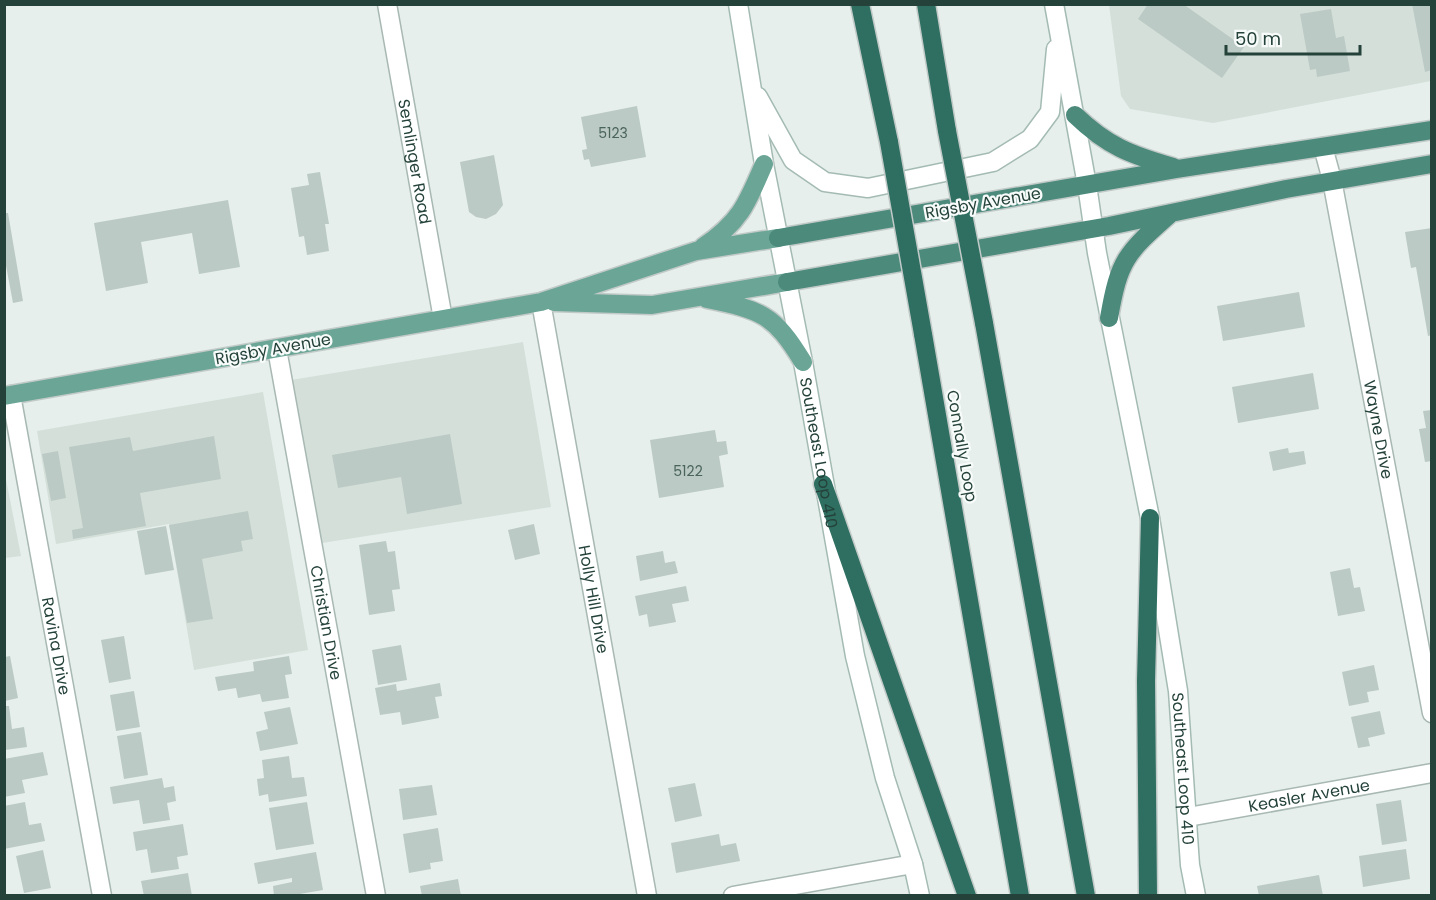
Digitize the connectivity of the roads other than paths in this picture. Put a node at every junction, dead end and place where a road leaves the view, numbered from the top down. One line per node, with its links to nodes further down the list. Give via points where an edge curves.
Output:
1 (387, 4): 24 (street, Semlinger Road)
2 (738, 4): 7 (street, Southeast Loop 410)
3 (860, 4): 40 (highway, Connally Loop, bridge, via 889,142)
4 (926, 4): 41 (highway, bridge)
5 (1054, 4): 6 (street, Southeast Loop 410)
6 (1058, 27): 7 (street, via 1050,112 1030,139 993,162 868,188 825,182 793,160); 8 (street, Southeast Loop 410)
7 (751, 85): 11 (street, Southeast Loop 410)
8 (1075, 115): 13 (highway, via 1118,148); 15 (street, Southeast Loop 410)
9 (1431, 130): 10 (highway, Rigsby Avenue)
10 (1323, 147): 13 (highway, Rigsby Avenue); 14 (street, Wayne Drive)
11 (764, 164): 18 (street, Southeast Loop 410); 19 (main road, via 742,212 724,233)
12 (1431, 164): 14 (highway, Rigsby Avenue)
13 (1177, 169): 15 (highway, Rigsby Avenue)
14 (1332, 180): 16 (highway, Rigsby Avenue); 30 (street, Wayne Drive)
15 (1087, 185): 17 (street, Southeast Loop 410); 18 (highway, Rigsby Avenue)
16 (1170, 214): 17 (highway, Rigsby Avenue); 23 (highway, via 1133,248 1122,266)
17 (1093, 229): 20 (highway, Rigsby Avenue); 23 (street, Southeast Loop 410)
18 (778, 238): 19 (main road, Rigsby Avenue); 20 (street, Southeast Loop 410)
19 (696, 251): 22 (main road, Rigsby Avenue)
20 (787, 282): 21 (main road, Rigsby Avenue); 26 (street, Southeast Loop 410)
21 (696, 297): 22 (main road, Rigsby Avenue, via 652,305); 26 (main road, via 760,313 786,335)
22 (541, 302): 24 (main road, Rigsby Avenue); 36 (street, Holly Hill Drive)
23 (1109, 318): 29 (street, Southeast Loop 410)
24 (443, 319): 25 (main road, Rigsby Avenue)
25 (277, 349): 27 (main road, Rigsby Avenue); 35 (street, Christian Drive)
26 (803, 362): 28 (street, Southeast Loop 410)
27 (8, 396): 34 (street, Ravina Drive)
28 (823, 484): 33 (street, Southeast Loop 410, via 855,656 885,778); 39 (highway)
29 (1150, 518): 32 (street, Southeast Loop 410, via 1178,691); 42 (highway, via 1146,681)
30 (1431, 713)
31 (1431, 773): 32 (street, Keasler Avenue)
32 (1188, 817): 43 (street, Southeast Loop 410)
33 (913, 864): 37 (street); 38 (street, Southeast Loop 410)
34 (102, 896)
35 (376, 896)
36 (647, 896)
37 (733, 896)
38 (920, 896)
39 (967, 896)
40 (1020, 896)
41 (1086, 896)
42 (1148, 896)
43 (1196, 896)

